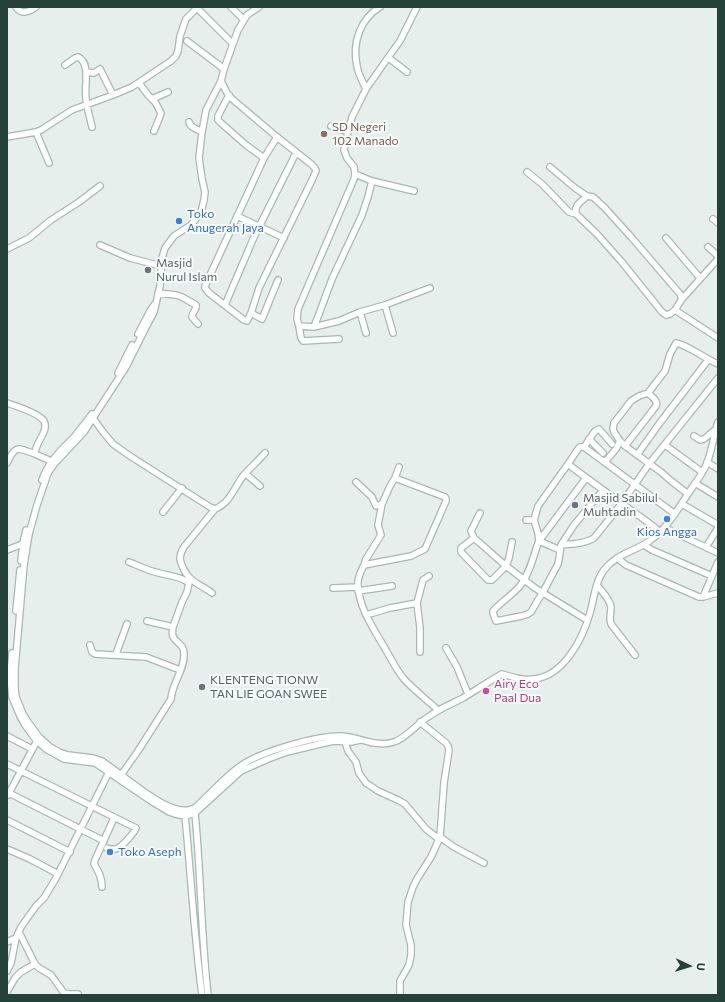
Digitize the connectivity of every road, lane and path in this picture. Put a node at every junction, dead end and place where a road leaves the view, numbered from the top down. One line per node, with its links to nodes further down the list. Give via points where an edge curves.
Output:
1 (16, 7): 2 (street, via 18,11 24,12)
2 (36, 7)
3 (231, 7): 8 (street)
4 (259, 7): 8 (street)
5 (380, 7): 18 (street, via 365,19 356,43 357,66)
6 (417, 7): 11 (street, via 400,41)
7 (198, 8): 10 (street); 17 (street, via 186,19 176,56)
8 (244, 20): 10 (street)
9 (187, 41): 13 (street)
10 (233, 44): 13 (street)
11 (387, 59): 15 (street); 18 (street)
12 (65, 65): 14 (street, via 79,57)
13 (224, 69): 16 (street)
14 (86, 72): 20 (street, via 92,73 100,69); 23 (street)
15 (407, 72)
16 (221, 80): 21 (street); 29 (street, via 206,110)
17 (139, 83): 20 (street); 22 (street)
18 (366, 89): 30 (street, via 352,117)
19 (168, 92): 22 (street)
20 (113, 95): 23 (street)
21 (229, 96): 32 (street); 34 (street, via 218,120)
22 (152, 99): 27 (street, via 161,114)
23 (86, 104): 26 (street); 28 (street)
24 (189, 122): 29 (street, via 192,127)
25 (331, 126): 30 (street)
26 (92, 127)
27 (154, 131)
28 (36, 132): 31 (street); 35 (street)
29 (202, 132): 52 (street, via 199,158 205,192 201,212 191,225 174,236 168,244 162,255)
30 (348, 132): 38 (street, via 345,152)
31 (7, 137)
32 (277, 138): 33 (street); 34 (street)
33 (296, 153): 45 (street); 46 (street, via 316,171)
34 (264, 158): 44 (street)
35 (49, 162)
36 (550, 167): 42 (street)
37 (527, 172): 43 (street, via 569,212)
38 (355, 174): 39 (street); 65 (street, via 298,309)
39 (372, 181): 41 (street); 66 (street, via 362,215 332,279)
40 (100, 186): 50 (street, via 29,238)
41 (414, 191)
42 (587, 196): 43 (street, via 577,205); 57 (street, via 593,197 620,223)
43 (576, 214): 61 (street, via 621,261 662,312 666,315)
44 (237, 216): 45 (street); 59 (street, via 205,286 209,293)
45 (260, 226): 46 (street); 59 (street)
46 (284, 238): 63 (street)
47 (666, 238): 53 (street)
48 (100, 245): 52 (street, via 130,258)
49 (708, 247): 51 (street)
50 (7, 249)
51 (718, 258): 53 (street)
52 (161, 266): 56 (street)
53 (700, 278): 57 (street)
54 (278, 280): 63 (street, via 262,319)
55 (430, 288): 60 (street)
56 (158, 293): 58 (street); 64 (street, via 176,295 196,305 192,317)
57 (682, 299): 61 (street)
58 (155, 303): 76 (street, via 154,312 126,367); 90 (street, via 121,367 91,415)
59 (225, 305): 63 (street, via 247,321)
60 (385, 305): 62 (street); 68 (street)
61 (675, 310): 69 (street)
62 (360, 312): 66 (street, via 339,321); 67 (street)
63 (250, 313)
64 (198, 324)
65 (299, 326): 66 (street); 70 (street, via 303,341)
66 (314, 327)
67 (366, 332)
68 (393, 333)
69 (718, 338)
70 (339, 339)
71 (708, 360): 72 (street); 74 (street, via 676,343 665,371); 89 (street)
72 (718, 364)
73 (718, 378): 83 (street)
74 (648, 393): 81 (street, via 631,401 614,423 613,430); 84 (street, via 656,401 656,406)
75 (7, 403): 88 (street, via 36,414 44,421 44,431)
76 (93, 418): 106 (street, via 114,444); 125 (street, via 48,473)
77 (718, 422): 78 (street)
78 (716, 429): 79 (street, via 704,439 700,440); 92 (street)
79 (694, 436)
80 (589, 439): 82 (street, via 599,429); 85 (street); 87 (street)
81 (620, 441): 84 (street); 91 (street)
82 (612, 444)
83 (665, 445): 95 (street); 98 (street)
84 (625, 446): 89 (street)
85 (584, 447): 91 (street); 94 (street, via 578,449)
86 (265, 453): 99 (street)
87 (603, 453)
88 (35, 454): 90 (street); 93 (street, via 16,449)
89 (637, 455): 95 (street)
90 (51, 461): 125 (street, via 41,481)
91 (605, 462): 104 (street)
92 (707, 462): 97 (street); 98 (street)
93 (7, 463)
94 (568, 464): 101 (street); 118 (street, via 542,500)
95 (649, 464): 104 (street); 108 (street)
96 (399, 467): 100 (street)
97 (718, 469)
98 (702, 472): 103 (street)
99 (246, 474): 105 (street); 113 (street, via 227,501)
100 (395, 478): 111 (street); 134 (street, via 445,498 446,501 425,549 412,556)
101 (586, 478): 107 (street); 123 (street)
102 (356, 482): 111 (street, via 372,498 376,506)
103 (695, 483): 108 (street); 109 (street)
104 (635, 485): 110 (street); 116 (street)
105 (260, 486)
106 (182, 488): 113 (street); 114 (street)
107 (603, 490): 110 (street); 127 (street, via 574,525)
108 (688, 494): 112 (street)
109 (718, 497)
110 (622, 503): 121 (street); 127 (street, via 590,541)
111 (382, 504): 134 (street, via 378,525 381,535)
112 (682, 504): 116 (street); 119 (street)
113 (215, 509): 144 (street, via 184,546 180,559 190,579)
114 (164, 512)
115 (480, 513): 122 (street, via 471,531)
116 (675, 514): 120 (street)
117 (526, 520): 118 (street)
118 (534, 520): 123 (street)
119 (718, 526): 128 (street)
120 (665, 528): 121 (street); 128 (street)
121 (660, 532): 126 (street)
122 (474, 538): 135 (street); 135 (street, via 461,548 461,552 487,580 492,580)
123 (539, 541): 127 (street); 138 (street)
124 (512, 542): 135 (street)
125 (25, 543): 129 (street); 159 (street, via 18,586); 164 (street, via 15,689 23,714)
126 (644, 545): 131 (street); 137 (street)
127 (560, 547): 143 (street, via 558,564)
128 (706, 547): 130 (street)
129 (7, 550)
130 (718, 552)
131 (617, 558): 139 (street, via 600,575); 146 (street, via 626,565)
132 (129, 562): 152 (street, via 189,583)
133 (718, 562): 137 (street)
134 (364, 565): 142 (street, via 358,576)
135 (506, 566): 138 (street)
136 (429, 576): 147 (street, via 423,580)
137 (712, 576): 146 (street)
138 (524, 580): 143 (street); 143 (street, via 518,589 493,611 496,620 528,614)
139 (597, 585): 149 (street); 157 (street, via 609,600 610,624)
140 (392, 586): 142 (street)
141 (333, 588): 142 (street)
142 (358, 589): 148 (street)
143 (544, 592): 149 (street)
144 (212, 593)
145 (718, 593): 146 (street)
146 (703, 597)
147 (417, 603): 148 (street); 155 (street)
148 (366, 615): 161 (street, via 398,671)
149 (587, 620): 160 (street, via 568,657 548,676 525,680 502,674)
150 (147, 621): 152 (street)
151 (127, 624): 156 (street)
152 (173, 627): 158 (street, via 172,636 183,648 184,654)
153 (90, 645): 156 (street, via 95,654)
154 (446, 648): 160 (street)
155 (420, 652)
156 (116, 654): 158 (street, via 146,657)
157 (635, 655)
158 (180, 670): 172 (street, via 171,698)
159 (9, 694): 164 (street, via 25,725)
160 (468, 694): 161 (street)
161 (438, 710): 162 (street)
162 (420, 722): 165 (street, via 394,742 371,743); 180 (street, via 448,746)
163 (7, 736): 168 (street)
164 (38, 739): 168 (street); 171 (street, via 46,749 59,757 93,762); 172 (street, via 68,756 102,761)
165 (362, 740): 166 (street); 167 (street, via 341,736 318,738)
166 (346, 742): 167 (street); 180 (street, via 348,751 366,783 405,804 426,829)
167 (304, 745): 172 (street, via 278,750 250,760 230,774 197,806 188,810 177,810 166,805); 175 (street, via 241,772)
168 (32, 749): 170 (street)
169 (7, 764): 170 (street)
170 (20, 771): 173 (street); 174 (street)
171 (109, 772): 174 (street); 176 (street, via 160,807)
172 (121, 775)
173 (8, 793): 179 (street)
174 (92, 806): 177 (street); 179 (street)
175 (196, 813): 176 (street); 196 (street)
176 (184, 816): 195 (street)
177 (114, 818): 181 (street); 183 (street, via 136,829 118,848)
178 (7, 820): 184 (street)
179 (81, 830): 181 (street); 184 (street)
180 (439, 838): 185 (street); 197 (street, via 431,857 417,878 408,902 406,925 411,955 409,965 400,981)
181 (104, 841): 187 (street, via 94,864 102,879)
182 (7, 848): 186 (street)
183 (107, 848)
184 (70, 852): 186 (street)
185 (484, 863)
186 (58, 874): 188 (street)
187 (102, 887)
188 (20, 932): 189 (street); 191 (street)
189 (16, 938): 190 (street); 192 (street)
190 (7, 942)
191 (35, 964): 193 (street, via 21,972); 194 (street, via 51,975 64,993)
192 (7, 971)
193 (7, 992)
194 (78, 994)
195 (202, 995)
196 (208, 995)
197 (400, 995)

